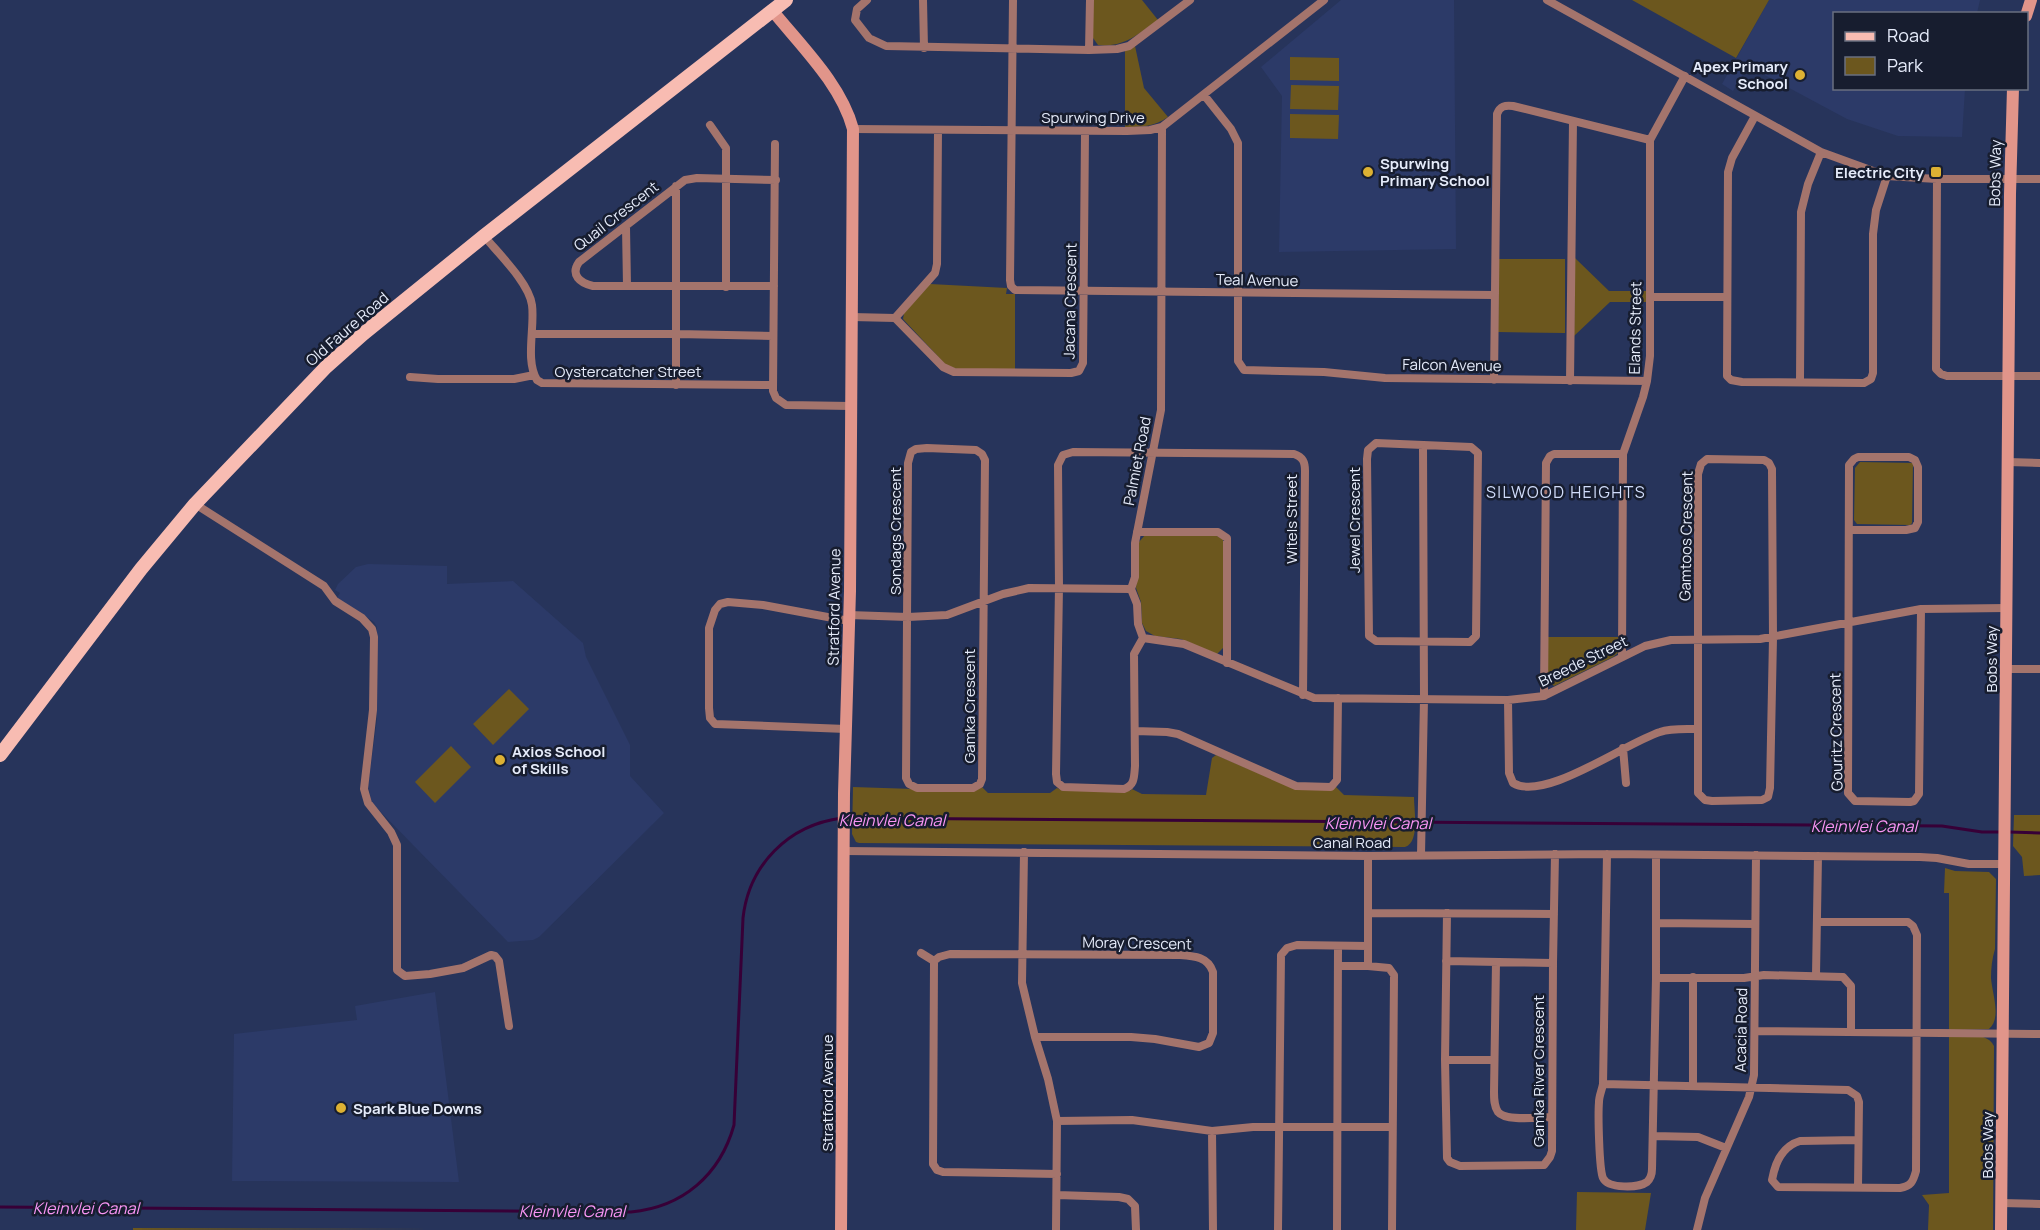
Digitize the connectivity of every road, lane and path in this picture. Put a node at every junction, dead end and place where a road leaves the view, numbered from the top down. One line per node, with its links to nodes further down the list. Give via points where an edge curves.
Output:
1 (786, 0): 9 (main road, Old Faure Road)
2 (923, 0): 10 (street)
3 (1013, 0): 11 (street)
4 (1090, 0): 12 (street)
5 (1190, 0): 12 (street, via 1129,46)
6 (1324, 0): 15 (street, Spurwing Drive)
7 (1547, 0): 13 (street)
8 (864, 2): 10 (street, via 857,9 855,20 869,38 886,46)
9 (772, 10): 20 (street, Stratford Avenue, via 832,84); 35 (main road, Old Faure Road)
10 (924, 48): 11 (street)
11 (1013, 49): 12 (street); 22 (street)
12 (1089, 50)
13 (1685, 76): 16 (street); 24 (street, Elands Street)
14 (2013, 90): 29 (street, Bobs Way)
15 (1204, 95): 19 (street, Spurwing Drive); 42 (street, via 1238,143)
16 (1755, 116): 26 (street); 45 (street, via 1728,172)
17 (1573, 121): 24 (street); 43 (street, via 1508,105 1497,114); 56 (street)
18 (710, 125): 28 (street, via 726,148)
19 (1162, 127): 23 (street, Spurwing Drive); 41 (street, Palmiet Road)
20 (853, 129): 21 (street, Spurwing Drive); 46 (street, Stratford Avenue)
21 (938, 130): 22 (street, Spurwing Drive); 47 (street, via 936,268)
22 (1011, 130): 23 (street, Spurwing Drive); 40 (street, Teal Avenue, via 1012,288)
23 (1085, 131): 40 (street, Jacana Crescent)
24 (1650, 140): 44 (street, Elands Street)
25 (776, 144): 32 (street)
26 (1821, 152): 27 (street); 58 (street, via 1801,212)
27 (1887, 176): 30 (street); 58 (street, via 1872,234 1871,379 1864,383)
28 (727, 178): 32 (street, Quail Crescent); 33 (street, Quail Crescent, via 690,179); 38 (street)
29 (2010, 178): 30 (street); 31 (street); 52 (street, Bobs Way)
30 (1937, 179): 52 (street, via 1936,369 1947,376)
31 (2040, 179)
32 (776, 180): 39 (street)
33 (676, 186): 34 (street, Quail Crescent); 37 (street)
34 (626, 227): 36 (street); 36 (street, Quail Crescent, via 579,262 575,275 585,284)
35 (484, 236): 48 (street, Oystercatcher Street, via 529,294); 67 (main road, Old Faure Road, via 326,367)
36 (627, 286): 37 (street, Quail Crescent)
37 (676, 286): 38 (street, Quail Crescent); 49 (street)
38 (726, 286): 39 (street, Quail Crescent)
39 (774, 286): 50 (street)
40 (1084, 292): 41 (street, Teal Avenue); 47 (street, Jacana Crescent, via 1083,363 1079,371 1071,373 950,371)
41 (1162, 292): 42 (street, Teal Avenue); 63 (street, Palmiet Road, via 1161,410)
42 (1238, 294): 43 (street, Teal Avenue); 55 (street, Falcon Avenue, via 1238,361 1244,370)
43 (1494, 295): 55 (street)
44 (1650, 297): 45 (street); 57 (street, Elands Street)
45 (1727, 297): 58 (street, via 1727,376 1742,382)
46 (852, 317): 47 (street); 61 (street, Stratford Avenue)
47 (895, 318)
48 (532, 334): 49 (street); 51 (street, Oystercatcher Street)
49 (677, 334): 50 (street); 59 (street)
50 (773, 336): 60 (street)
51 (534, 375): 54 (street, via 514,379); 59 (street, Oystercatcher Street, via 548,384)
52 (2008, 376): 53 (street); 65 (street, Bobs Way)
53 (2040, 376)
54 (410, 377)
55 (1494, 380): 56 (street, Falcon Avenue)
56 (1570, 381): 57 (street, Falcon Avenue)
57 (1647, 381): 64 (street, Elands Street)
58 (1800, 382)
59 (676, 385): 60 (street, Oystercatcher Street)
60 (773, 385): 61 (street, via 776,398 786,405)
61 (851, 406): 76 (street, Stratford Avenue)
62 (1423, 445): 81 (street); 81 (street, Jewel Crescent, via 1471,447 1479,458 1476,636 1470,642); 81 (street, Jewel Crescent, via 1376,443 1368,450 1367,532 1369,636 1376,641)
63 (1153, 452): 69 (street, Palmiet Road); 70 (street, via 1073,452 1059,460); 86 (street, Witels Street, via 1294,454 1303,458)
64 (1623, 454): 82 (street, Elands Street); 87 (street, via 1554,454 1546,463)
65 (2008, 462): 66 (street); 73 (street, Bobs Way)
66 (2040, 463)
67 (195, 504): 95 (main road, Old Faure Road); 127 (street, via 324,586 335,601 369,624 374,637 373,710 364,789 368,803 392,832 397,845 397,970 405,976 416,976 464,968 495,956)
68 (1850, 530): 68 (street, via 1851,462 1858,457 1915,460 1915,528); 77 (street)
69 (1137, 532): 71 (street, Palmiet Road); 83 (street, via 1218,532 1227,538)
70 (1059, 587): 71 (street); 72 (street, via 1016,590); 93 (street, Palmiet Road, via 1057,782 1066,788 1130,787 1134,778)
71 (1131, 589): 78 (street, Palmiet Road)
72 (983, 603): 75 (street, via 947,615); 75 (street, Sondags Crescent, via 985,460 982,454 968,448 916,449 908,463); 75 (street, Gamka Crescent, via 982,779 973,789 916,788 907,781)
73 (2006, 608): 74 (street, Breede Street); 84 (street, Bobs Way)
74 (1921, 609): 77 (street, Breede Street); 77 (street, Gouritz Crescent, via 1920,789 1917,798 1910,802 1859,802 1848,793)
75 (908, 617): 76 (street)
76 (849, 618): 91 (street, Stratford Avenue); 91 (street, via 723,602 712,616 709,640 709,708 715,724)
77 (1849, 622): 79 (street, Breede Street)
78 (1143, 638): 83 (street, Breede Street, via 1184,644); 93 (street, Palmiet Road, via 1134,654)
79 (1773, 638): 80 (street, Breede Street); 80 (street, Gamtoos Crescent, via 1771,466 1758,459 1715,459 1703,461 1698,474); 92 (street, via 1768,797 1756,801 1712,801 1701,797 1697,786)
80 (1697, 640): 82 (street, Breede Street, via 1658,642); 92 (street)
81 (1424, 643): 89 (street)
82 (1622, 657): 87 (street, Breede Street)
83 (1227, 663): 86 (street, Breede Street)
84 (2006, 669): 85 (street); 106 (street, Bobs Way)
85 (2040, 669)
86 (1303, 694): 88 (street, Breede Street)
87 (1544, 696): 90 (street, Breede Street)
88 (1338, 698): 89 (street, Breede Street); 93 (street, via 1337,780 1331,787 1296,786 1178,734)
89 (1424, 699): 90 (street, Breede Street); 99 (street)
90 (1508, 700): 94 (street, via 1509,773 1516,785 1547,786)
91 (846, 729): 97 (street, Stratford Avenue)
92 (1697, 729): 94 (street, via 1662,731)
93 (1135, 731)
94 (1623, 748): 96 (street)
95 (0, 755)
96 (1626, 783)
97 (844, 851): 98 (street, Canal Road); 154 (street, Stratford Avenue)
98 (1024, 852): 104 (street, Canal Road); 116 (street)
99 (1421, 852): 100 (street, Canal Road); 104 (street, Canal Road)
100 (1555, 854): 101 (street, Canal Road); 109 (street, Gamka River Crescent)
101 (1607, 854): 102 (street, Canal Road); 136 (street)
102 (1656, 855): 103 (street, Canal Road); 111 (street)
103 (1756, 855): 105 (street, Canal Road); 112 (street, Acacia Road)
104 (1368, 856): 107 (street)
105 (1818, 856): 106 (street, Canal Road, via 1920,857); 110 (street)
106 (2004, 864): 131 (street, Bobs Way)
107 (1369, 913): 108 (street); 114 (street)
108 (1447, 913): 109 (street); 118 (street, Gamka River Crescent)
109 (1554, 914): 120 (street, Gamka River Crescent)
110 (1817, 922): 123 (street); 130 (street, via 1902,922 1914,926)
111 (1656, 923): 112 (street); 126 (street)
112 (1755, 924): 124 (street, Acacia Road)
113 (1338, 946): 114 (street); 121 (street); 142 (street, via 1292,946 1281,955)
114 (1368, 946): 122 (street)
115 (921, 952): 117 (street)
116 (1022, 955): 117 (street, via 950,954); 133 (street, via 1022,983); 133 (street, Moray Crescent, via 1198,957 1209,963 1213,972 1213,1033 1205,1046 1131,1037)
117 (934, 961): 149 (street, via 933,1164 943,1172)
118 (1446, 961): 119 (street); 134 (street, Gamka River Crescent)
119 (1496, 962): 120 (street); 135 (street)
120 (1552, 963): 140 (street, Gamka River Crescent)
121 (1338, 966): 122 (street); 143 (street)
122 (1368, 966): 144 (street, via 1389,968 1394,975)
123 (1816, 975): 124 (street); 129 (street, via 1848,980)
124 (1755, 976): 125 (street); 128 (street, Acacia Road)
125 (1693, 977): 126 (street); 138 (street)
126 (1656, 978): 137 (street)
127 (509, 1026)
128 (1755, 1031): 129 (street); 139 (street, Acacia Road)
129 (1851, 1032): 130 (street)
130 (1917, 1032): 131 (street); 150 (street, via 1913,1182 1906,1187)
131 (2003, 1034): 132 (street); 152 (street, Bobs Way)
132 (2040, 1034)
133 (1035, 1037): 141 (street)
134 (1445, 1060): 135 (street); 140 (street, Gamka River Crescent, via 1446,1150 1450,1162 1460,1166 1544,1164 1552,1151)
135 (1494, 1060): 140 (street, via 1495,1102 1501,1115)
136 (1603, 1084): 137 (street); 146 (street, via 1599,1125 1606,1182 1617,1186 1641,1185 1650,1180)
137 (1654, 1086): 138 (street); 146 (street)
138 (1693, 1086): 139 (street)
139 (1752, 1088): 147 (street, via 1848,1090 1859,1102); 148 (street, Acacia Road)
140 (1552, 1117)
141 (1058, 1121): 145 (street, via 1132,1120); 149 (street)
142 (1279, 1126): 143 (street); 145 (street); 158 (street)
143 (1337, 1127): 144 (street); 159 (street)
144 (1392, 1127): 160 (street)
145 (1212, 1131): 157 (street)
146 (1654, 1136): 148 (street, via 1698,1137)
147 (1858, 1140): 150 (street); 150 (street, via 1791,1144 1772,1176 1778,1186)
148 (1726, 1148): 161 (street, Acacia Road, via 1705,1198)
149 (1057, 1174): 151 (street)
150 (1858, 1187)
151 (1057, 1195): 155 (street); 156 (street, via 1128,1198 1135,1206)
152 (2001, 1203): 153 (street); 162 (street, Bobs Way)
153 (2040, 1204)
154 (841, 1230)
155 (1056, 1230)
156 (1136, 1230)
157 (1213, 1230)
158 (1278, 1230)
159 (1337, 1230)
160 (1392, 1230)
161 (1697, 1230)
162 (2001, 1230)

